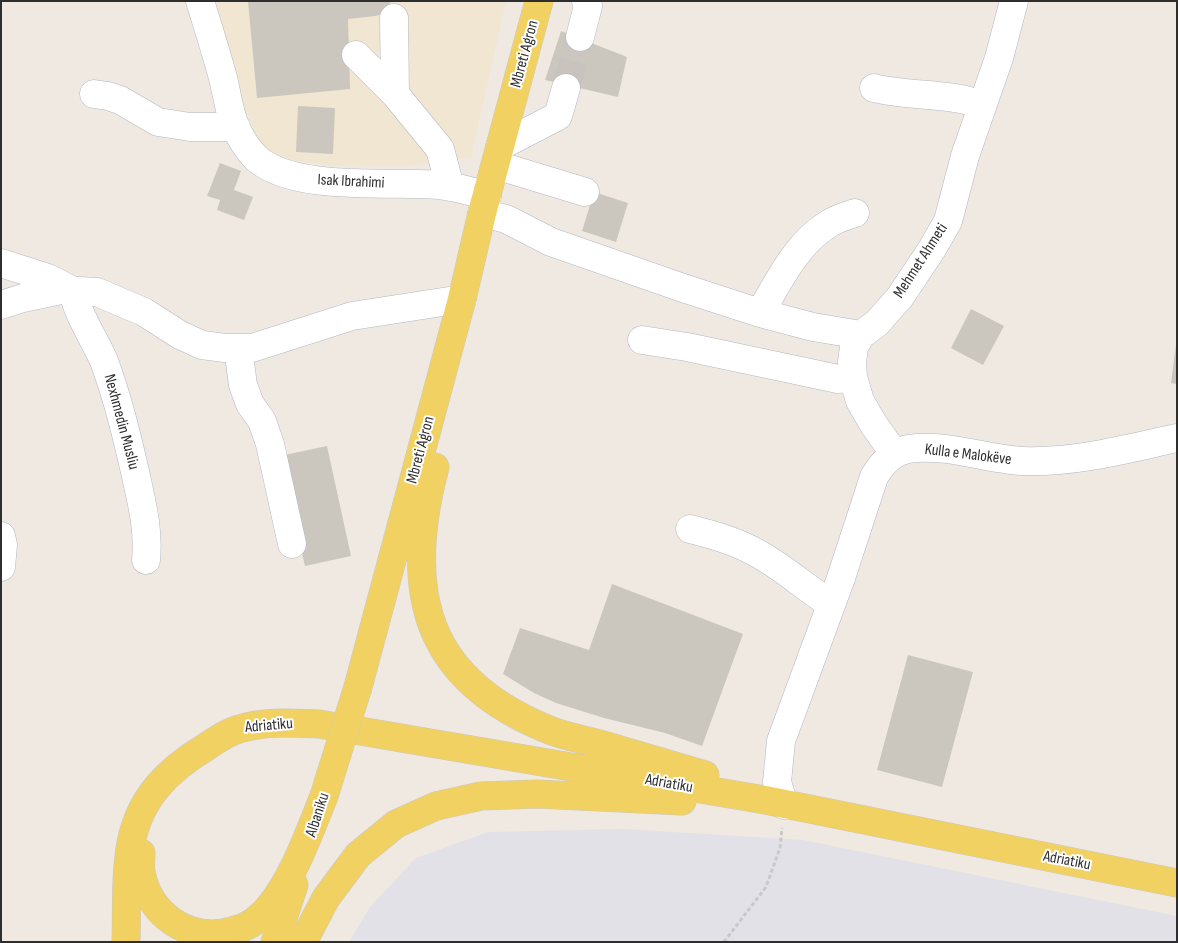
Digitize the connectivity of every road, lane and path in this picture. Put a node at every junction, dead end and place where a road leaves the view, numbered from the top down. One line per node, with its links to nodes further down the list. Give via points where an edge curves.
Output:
1 (200, 1): 13 (street, Isak Ibrahimi)
2 (539, 1): 14 (main road, Mbreti Agron)
3 (586, 1): 6 (street, via 588,6)
4 (1014, 1): 12 (street, Mehmet Ahmeti)
5 (394, 18): 11 (street)
6 (580, 37)
7 (356, 55): 11 (street)
8 (566, 88): 14 (street, via 558,116)
9 (874, 88): 12 (street, via 893,93 967,99)
10 (94, 94): 13 (street, via 120,100 166,124)
11 (395, 94): 15 (street, via 440,149)
12 (982, 105): 24 (street, Mehmet Ahmeti, via 948,221 900,297 877,323)
13 (236, 127): 15 (street, Isak Ibrahimi, via 256,158 282,172 334,183)
14 (498, 156): 16 (street); 17 (main road, Mbreti Agron)
15 (450, 187): 17 (street, Isak Ibrahimi)
16 (585, 192)
17 (485, 204): 21 (main road, Mbreti Agron); 23 (street, via 506,219 551,242)
18 (856, 213): 23 (street, via 827,225 810,238)
19 (1, 263): 20 (street, via 48,278)
20 (73, 291): 22 (street, via 61,290); 26 (street, via 97,292 144,312 202,345); 34 (street, Nexhmedin Musliu, via 103,359 124,423 145,520)
21 (462, 299): 26 (street, via 352,316 252,348); 28 (main road, Mbreti Agron)
22 (1, 305)
23 (760, 313): 24 (street)
24 (860, 335): 27 (street, via 854,347)
25 (642, 340): 27 (street, via 838,379)
26 (238, 348): 33 (street, via 243,385 270,444)
27 (853, 377): 30 (street, via 860,401)
28 (434, 402): 37 (main road, Mbreti Agron); 40 (main road, via 446,425 424,520 420,552 422,592 432,627 462,675 486,696 553,731 743,786)
29 (1177, 438): 30 (street, Kulla e Malokëve, via 1056,461 1021,461 927,447)
30 (894, 453): 36 (street, via 874,477)
31 (690, 529): 36 (street, via 724,538 754,551)
32 (1, 536): 35 (street)
33 (292, 544)
34 (146, 560)
35 (1, 567)
36 (831, 604): 40 (street, via 781,741)
37 (358, 687): 39 (main road, Albaniku, bridge)
38 (170, 772): 39 (main road, via 165,790 148,823 141,870 145,887 166,918 199,933 220,934 242,928 266,910 290,872); 40 (main road, Adriatiku, via 239,729 274,723 319,724); 42 (main road, Adriatiku, via 151,793 131,843)
39 (324, 796): 43 (main road, Albaniku)
40 (775, 802): 41 (main road, Adriatiku); 44 (main road, via 746,804 537,794 481,796 436,806 396,824 358,855 326,898); 45 (path, via 780,848 766,887)
41 (1177, 883)
42 (126, 942)
43 (275, 942)
44 (303, 942)
45 (724, 942)

